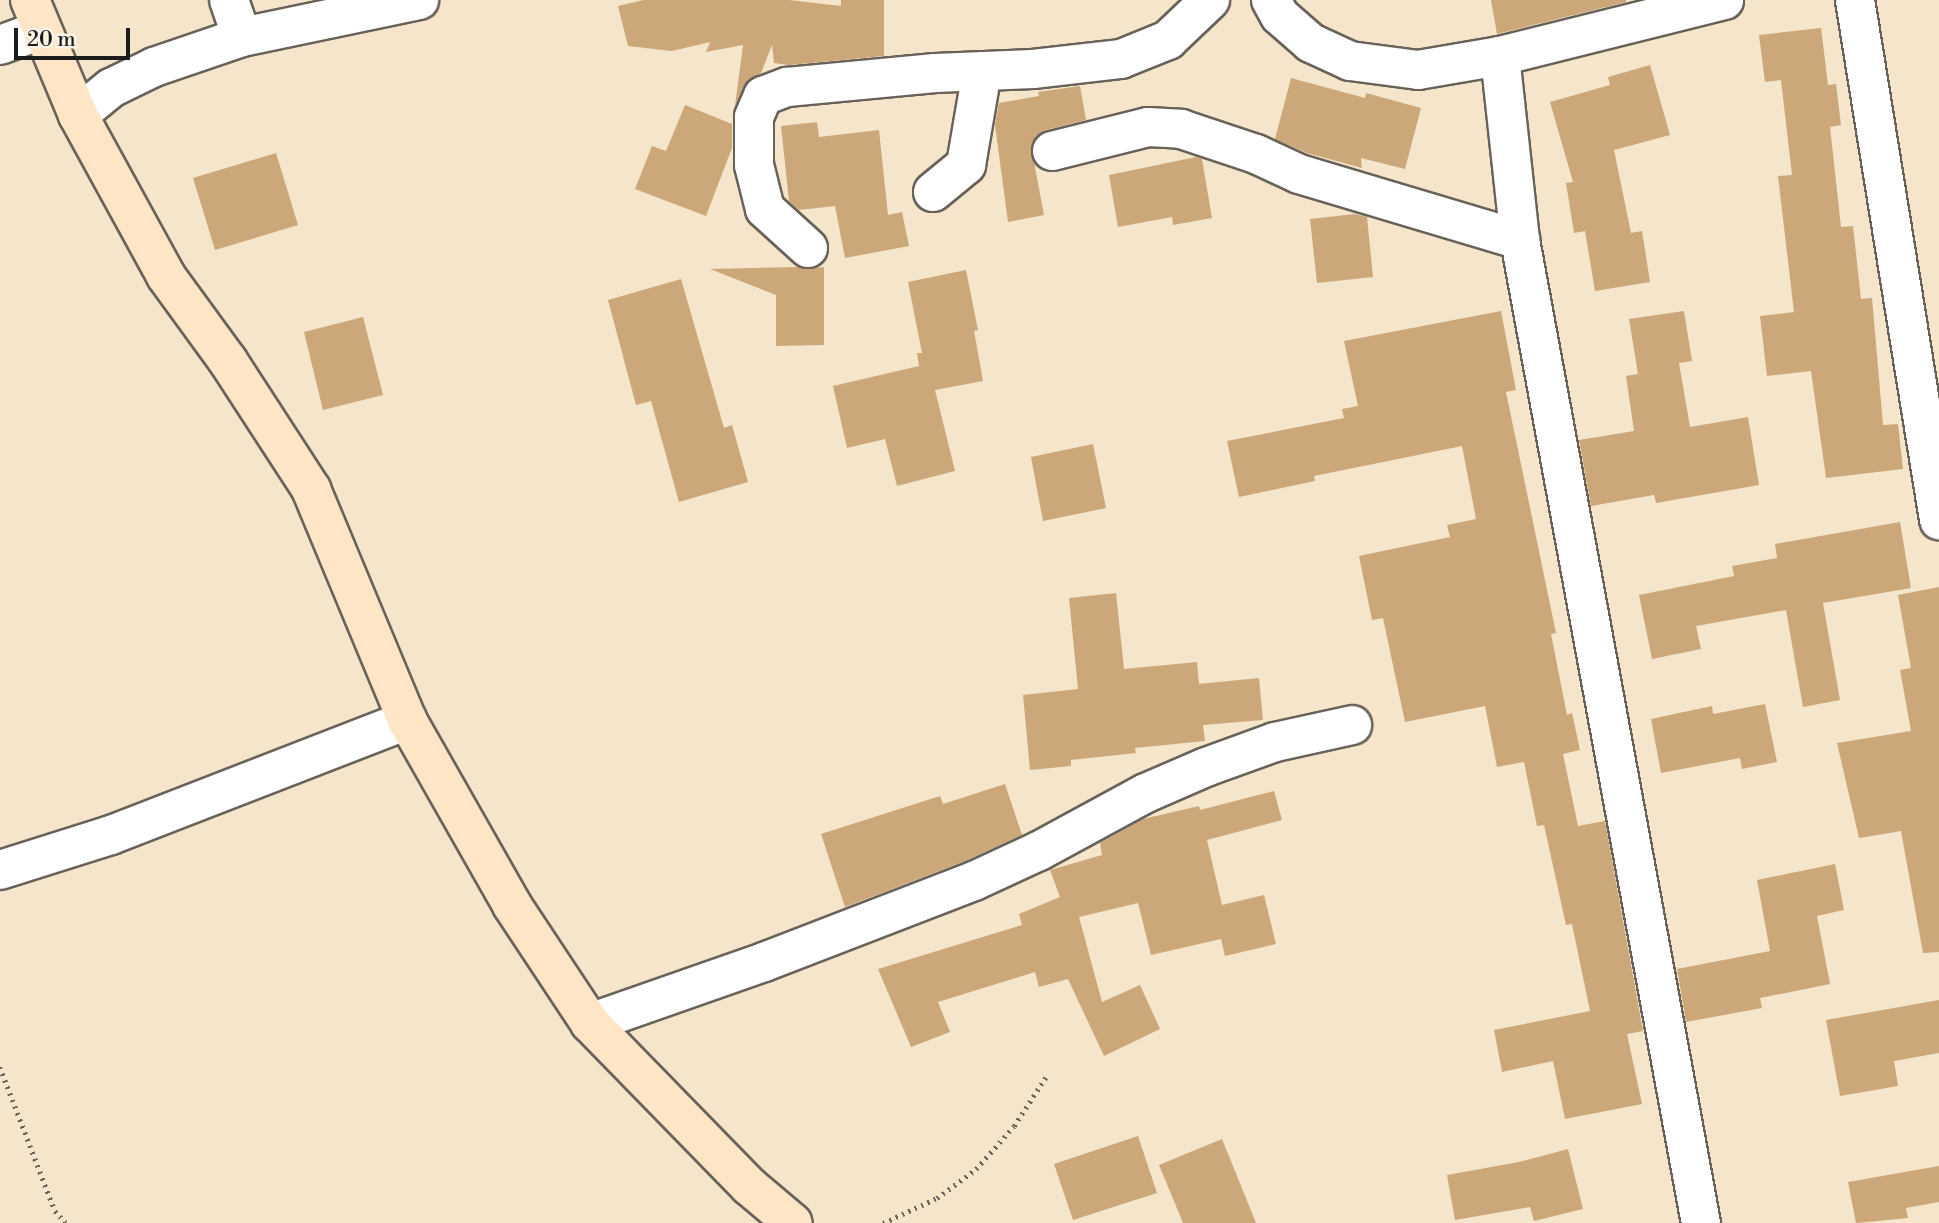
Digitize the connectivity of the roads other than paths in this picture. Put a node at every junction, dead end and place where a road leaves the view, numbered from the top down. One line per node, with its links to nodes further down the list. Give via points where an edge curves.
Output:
1 (229, 0): 8 (street)
2 (419, 0): 8 (street)
3 (1210, 0): 11 (street, via 1168,40 1121,59)
4 (1271, 0): 10 (street, via 1280,16 1311,43 1350,61 1418,70)
5 (1724, 0): 10 (street)
6 (1855, 0): 17 (street)
7 (36, 15): 9 (street); 12 (street)
8 (242, 37): 12 (street, via 154,67 111,88)
9 (0, 45)
10 (1500, 56): 15 (street)
11 (982, 71): 14 (street, via 966,165); 16 (street, via 787,86 764,96 754,117 754,165 765,209)
12 (78, 115): 19 (street, via 166,276 311,489)
13 (1052, 151): 15 (street, via 1147,127 1172,128 1256,154 1299,174)
14 (933, 192)
15 (1520, 240): 24 (street)
16 (808, 248)
17 (1934, 473): 18 (street)
18 (1939, 520)
19 (407, 719): 21 (street, via 111,835); 22 (street, via 512,905)
20 (1352, 725): 22 (street, via 1275,742 1206,767 974,881)
21 (0, 870)
22 (590, 1023): 23 (street, via 749,1186)
23 (793, 1223)
24 (1701, 1223)

